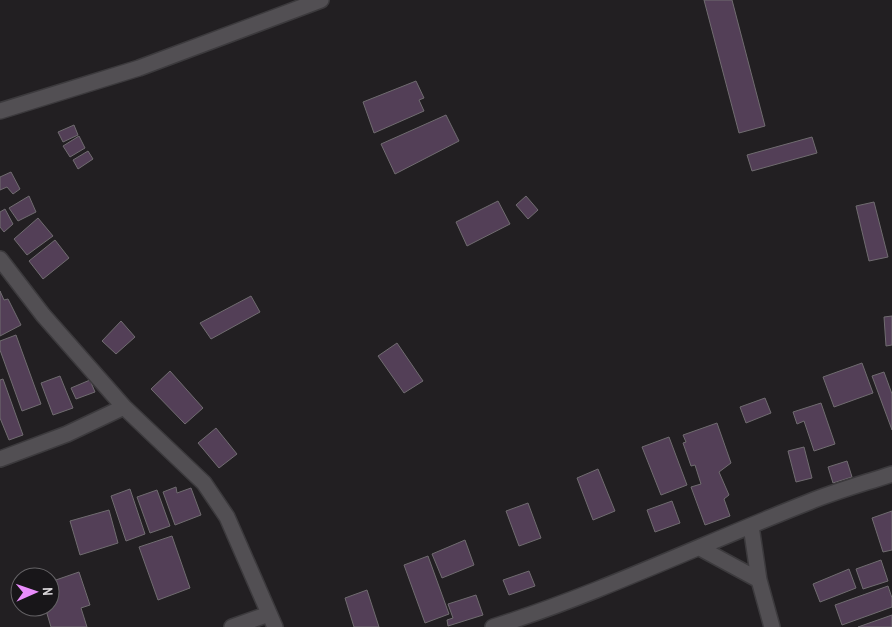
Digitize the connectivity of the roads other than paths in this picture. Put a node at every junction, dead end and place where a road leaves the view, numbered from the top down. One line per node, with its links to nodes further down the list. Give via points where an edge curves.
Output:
1 (321, 0): 2 (street, via 138,68)
2 (0, 111)
3 (0, 258): 4 (street, via 43,315)
4 (124, 407): 5 (street, via 67,434); 10 (street, via 204,483 227,517)
5 (0, 459)
6 (892, 474): 7 (street, via 810,501)
7 (751, 526): 8 (street); 9 (street)
8 (700, 548): 9 (street); 11 (street)
9 (759, 580): 14 (street)
10 (272, 620): 12 (street)
11 (527, 622): 13 (street)
12 (232, 627)
13 (493, 627)
14 (772, 627)

